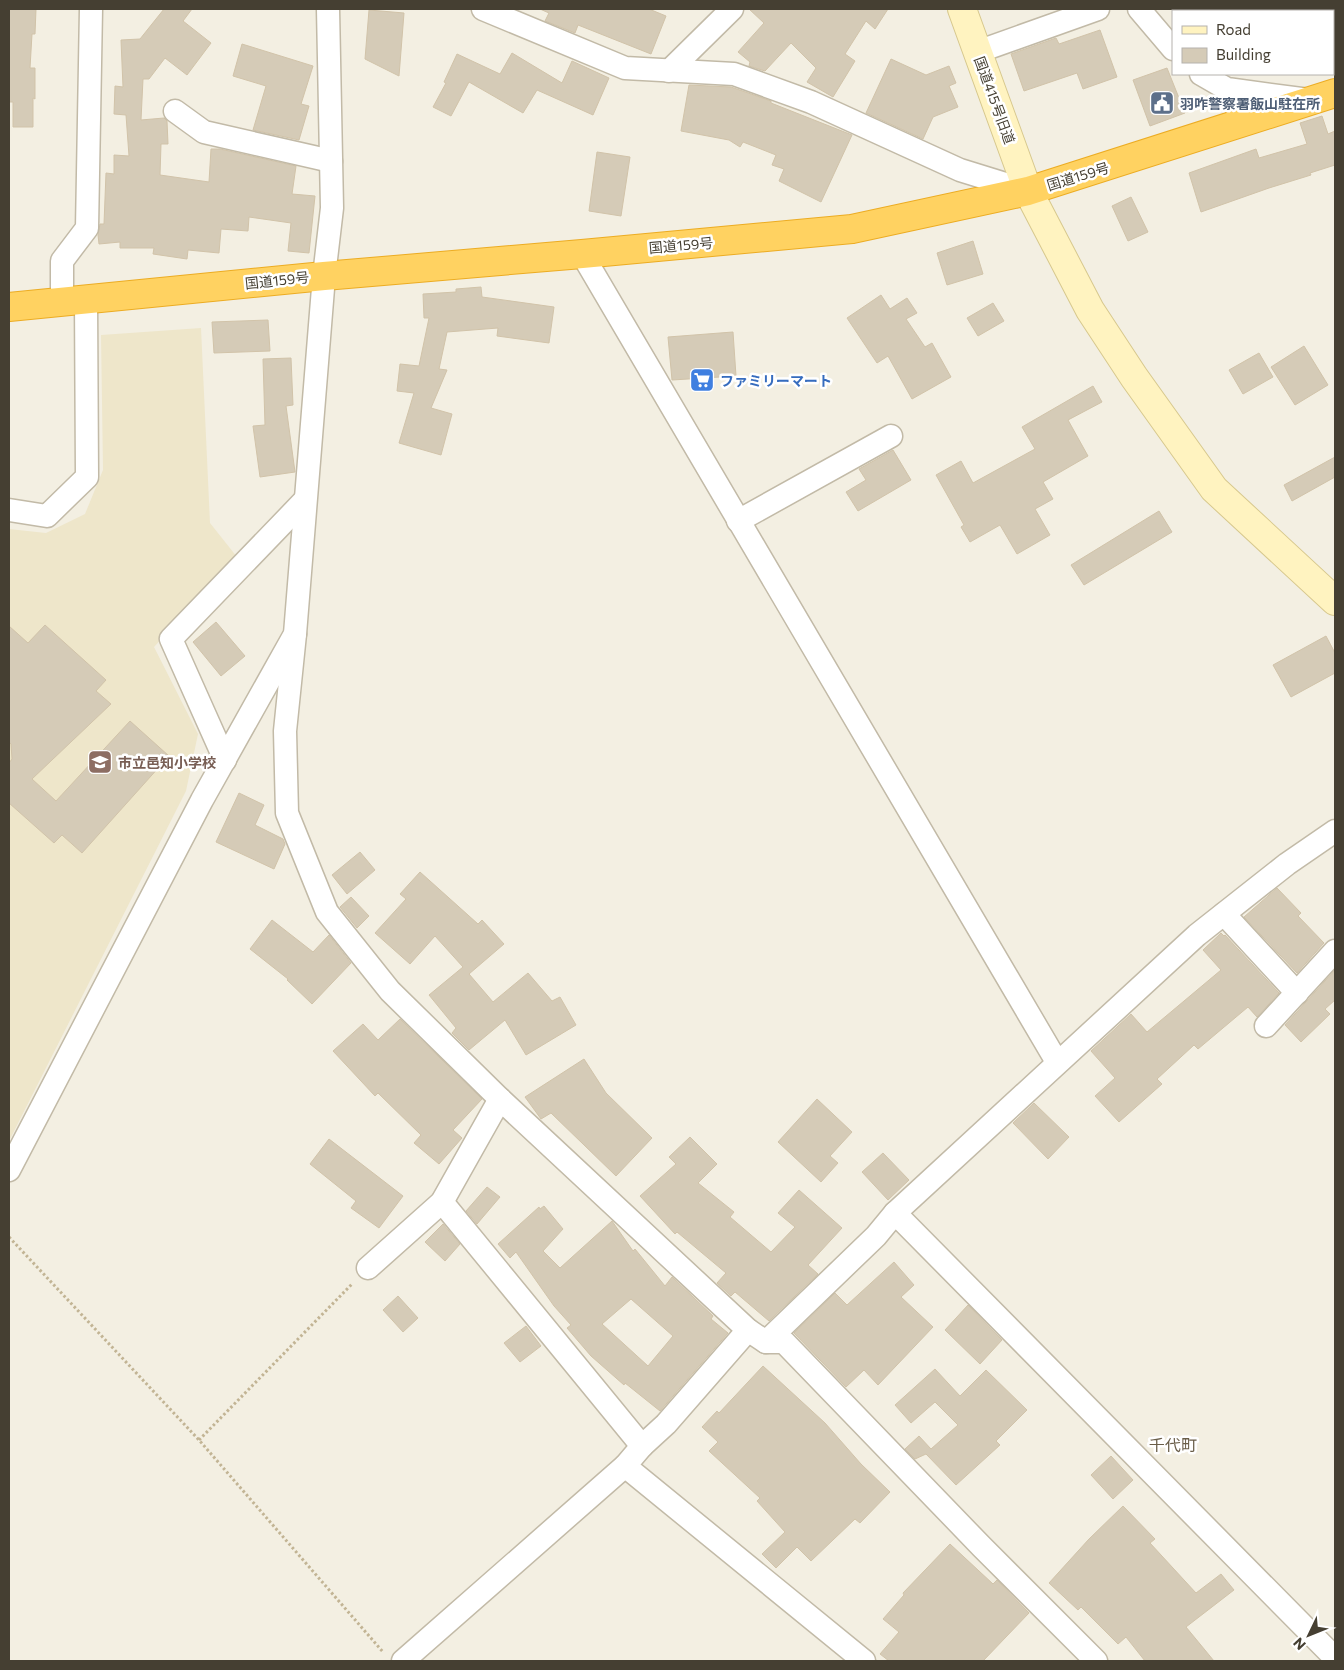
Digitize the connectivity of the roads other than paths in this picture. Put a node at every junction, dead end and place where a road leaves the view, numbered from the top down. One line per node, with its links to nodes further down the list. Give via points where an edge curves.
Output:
1 (91, 9): 18 (street, via 87,228 62,260)
2 (328, 9): 14 (street)
3 (483, 9): 10 (street, via 625,68)
4 (732, 9): 10 (street)
5 (962, 9): 9 (street, 国道415号旧道)
6 (1098, 9): 9 (street)
7 (1139, 9): 8 (street)
8 (1172, 48)
9 (978, 52): 15 (street, 国道415号旧道)
10 (669, 71): 15 (street, via 734,74 811,102 960,170)
11 (1203, 75): 12 (street, via 1227,89)
12 (1324, 97): 15 (highway, 国道159号)
13 (175, 111): 14 (street, via 204,132)
14 (331, 161): 17 (street, via 332,208)
15 (1028, 192): 16 (highway, 国道159号, via 852,229); 24 (street, 国道415号旧道, via 1090,310 1214,489)
16 (582, 254): 17 (highway, 国道159号); 23 (street)
17 (324, 276): 18 (highway, 国道159号); 21 (street)
18 (74, 301): 19 (highway, 国道159号); 22 (street, via 87,477 47,516)
19 (9, 307)
20 (891, 436): 23 (street)
21 (306, 500): 25 (street); 26 (street, via 171,639)
22 (9, 510)
23 (738, 521): 32 (street)
24 (1335, 601)
25 (296, 634): 26 (street); 33 (street, via 285,731 287,814 327,912 390,991)
26 (224, 760): 34 (street)
27 (1335, 831): 28 (street)
28 (1224, 914): 30 (street); 32 (street)
29 (1335, 951): 30 (street)
30 (1297, 993): 31 (street)
31 (1266, 1026)
32 (1057, 1062): 36 (street)
33 (500, 1099): 35 (street); 38 (street)
34 (9, 1170)
35 (442, 1202): 37 (street); 39 (street)
36 (895, 1213): 38 (street, via 876,1236); 42 (street)
37 (368, 1268)
38 (757, 1336): 39 (street); 44 (street, via 784,1342)
39 (642, 1446): 40 (street)
40 (625, 1466): 41 (street); 43 (street)
41 (394, 1658)
42 (1335, 1658)
43 (864, 1661)
44 (1096, 1661)

